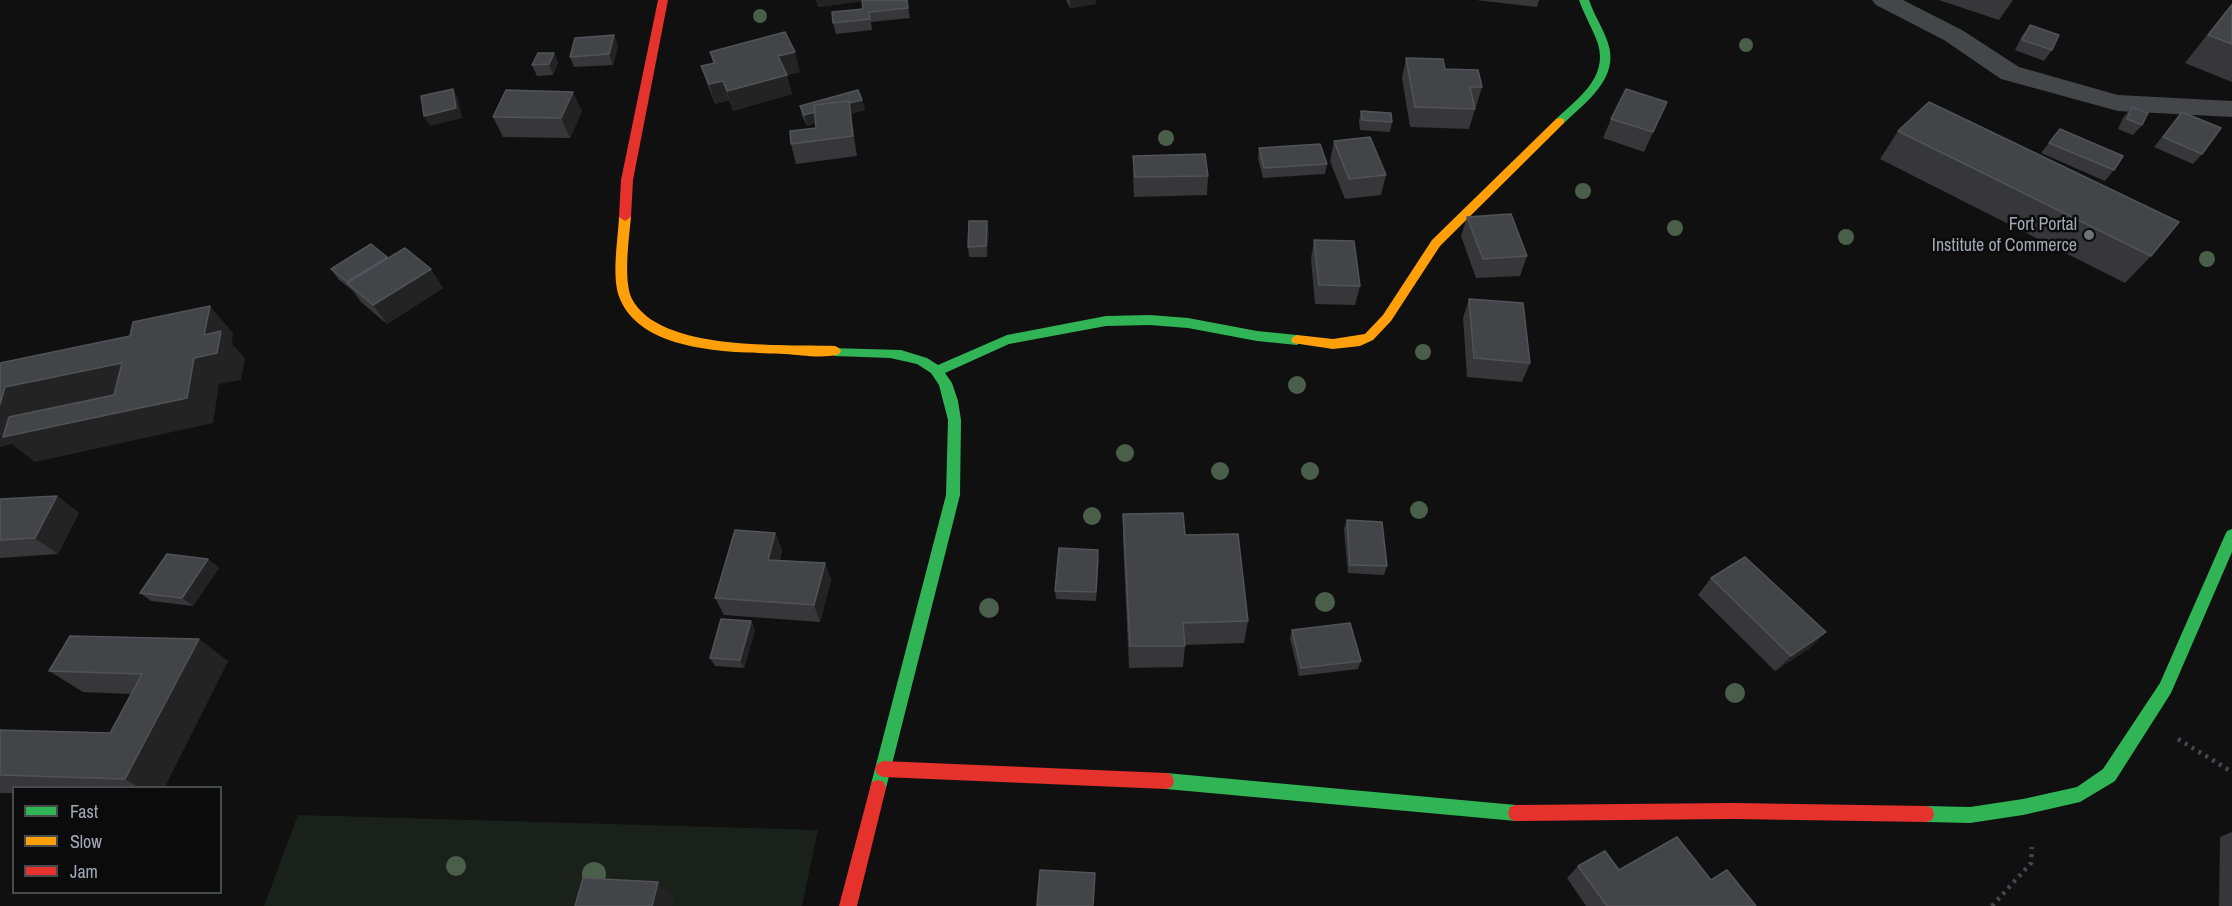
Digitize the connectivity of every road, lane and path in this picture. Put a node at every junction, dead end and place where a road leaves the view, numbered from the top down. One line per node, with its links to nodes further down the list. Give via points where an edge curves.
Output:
1 (663, 0): 5 (street, via 627,180 623,282 626,298 634,310 659,331 710,344 898,355)
2 (1584, 0): 5 (street, via 1607,54 1600,82 1436,243 1387,318 1369,337 1333,344 1188,323 1106,321 1007,340)
3 (1884, 0): 4 (street, via 1953,35 2010,73 2118,103)
4 (2232, 109)
5 (938, 370): 8 (street, via 950,397 954,421 953,495)
6 (2232, 535): 7 (street, via 2166,688)
7 (2146, 720): 9 (path); 10 (street, via 2109,775 2080,794)
8 (883, 769): 10 (street, via 1157,780 1523,814 1733,811 1970,815); 11 (street)
9 (2232, 772)
10 (2023, 807): 12 (path, via 2034,814 2031,863)
11 (848, 906)
12 (1992, 906)

